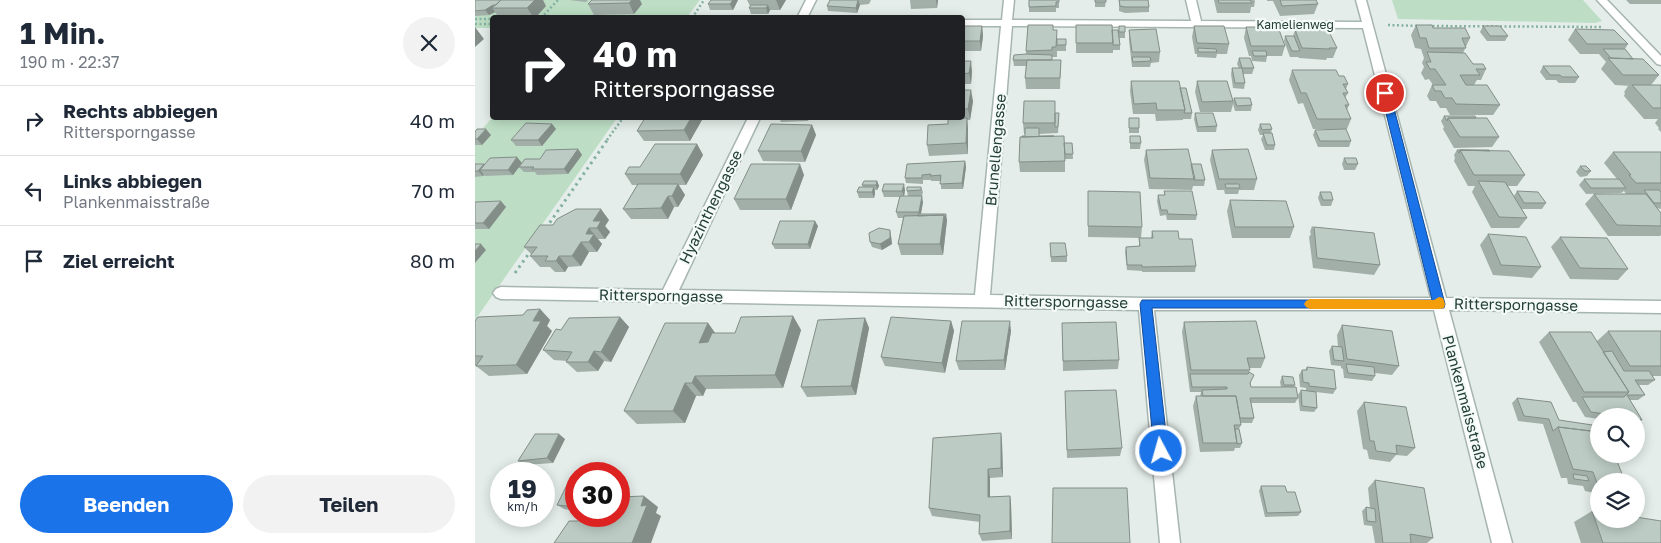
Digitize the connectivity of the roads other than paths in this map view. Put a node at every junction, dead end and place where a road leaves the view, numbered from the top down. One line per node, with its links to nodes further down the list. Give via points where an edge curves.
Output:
1 (811, 0): 6 (street)
2 (1009, 0): 8 (street, Brunellengasse)
3 (1191, 0): 9 (street)
4 (1361, 0): 10 (street, Plankenmaisstraße)
5 (1601, 0): 11 (street)
6 (804, 15)
7 (965, 23): 8 (street, Kamelienweg)
8 (1007, 24): 9 (street, Kamelienweg); 15 (street, Brunellengasse)
9 (1197, 24): 10 (street, Kamelienweg)
10 (1368, 25): 17 (street, Plankenmaisstraße)
11 (1661, 62)
12 (753, 120): 14 (street, Hyazinthengasse)
13 (501, 294): 14 (street, Rittersporngasse)
14 (668, 296): 15 (street, Rittersporngasse)
15 (982, 300): 16 (street, Rittersporngasse)
16 (1146, 304): 17 (street, Rittersporngasse); 19 (street)
17 (1439, 304): 18 (street, Rittersporngasse); 20 (street, Plankenmaisstraße)
18 (1661, 307)
19 (1170, 543)
20 (1502, 543)

